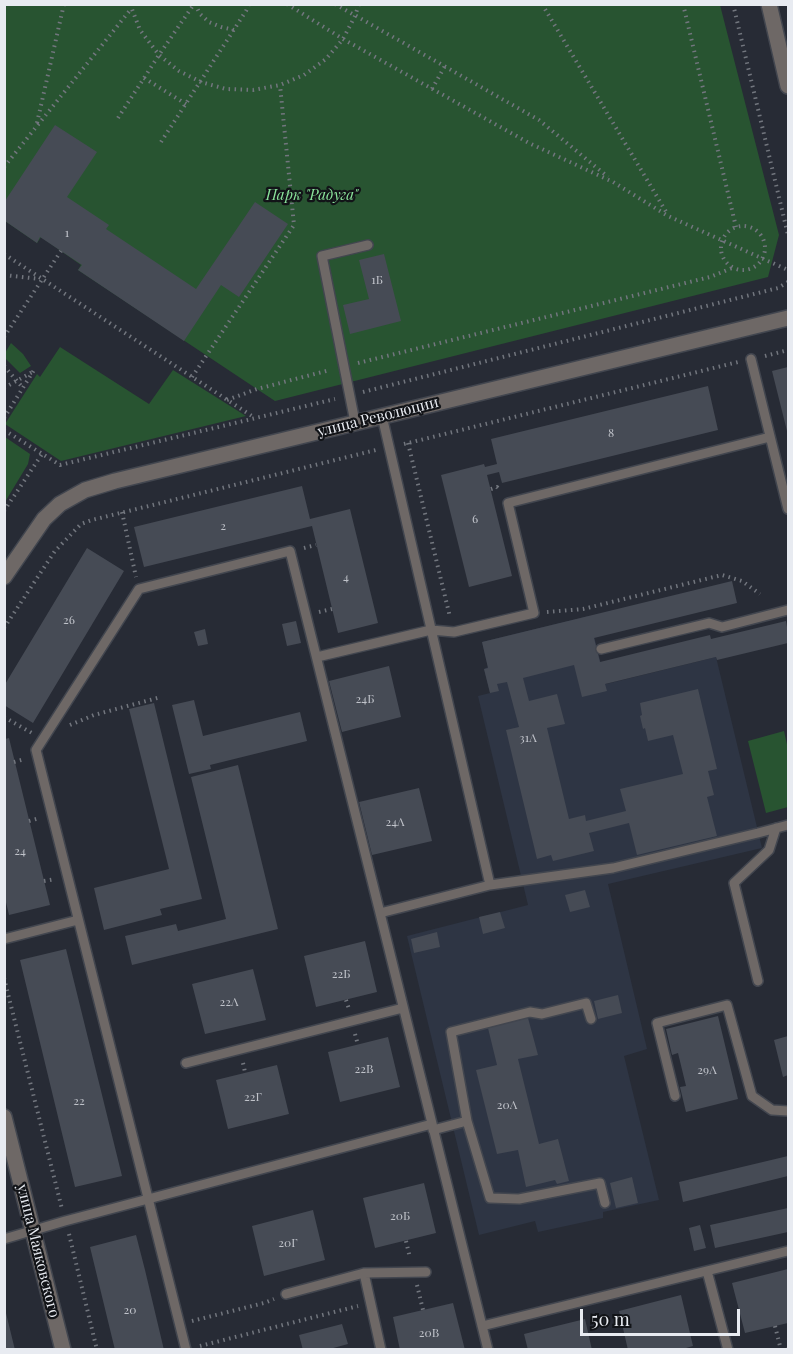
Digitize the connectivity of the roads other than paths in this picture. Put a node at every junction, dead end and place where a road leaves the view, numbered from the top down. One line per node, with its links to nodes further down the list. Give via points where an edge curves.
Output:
1 (769, 4): 2 (street)
2 (786, 68): 3 (street)
3 (789, 86)
4 (368, 245): 8 (lane, via 322,256)
5 (789, 318): 7 (street, улица Революции)
6 (751, 359): 9 (lane)
7 (382, 416): 8 (street, улица Революции); 13 (lane)
8 (356, 422): 11 (street, улица Революции, via 85,490 60,504 44,519)
9 (770, 437): 10 (lane); 13 (lane, via 508,502 534,613 454,632)
10 (789, 509)
11 (4, 577)
12 (789, 610): 14 (lane, via 723,627 709,622)
13 (431, 630): 15 (lane); 18 (lane)
14 (601, 649)
15 (317, 657): 19 (lane); 20 (lane, via 290,551 139,589 36,750)
16 (789, 825): 17 (lane)
17 (776, 828): 18 (lane, via 613,868); 22 (lane, via 769,850 734,883)
18 (490, 885): 19 (lane)
19 (380, 913): 23 (lane)
20 (78, 920): 21 (lane); 31 (lane)
21 (4, 939)
22 (758, 981)
23 (403, 1008): 25 (lane); 30 (lane)
24 (591, 1019): 29 (lane, via 586,1003 451,1032)
25 (186, 1063)
26 (675, 1096): 27 (lane, via 657,1023 727,1005 752,1096 772,1110)
27 (789, 1111)
28 (4, 1117): 33 (street, улица Маяковского)
29 (467, 1121): 30 (lane); 32 (lane, via 490,1198 519,1199 600,1183)
30 (433, 1127): 31 (lane); 40 (lane)
31 (148, 1199): 33 (lane); 43 (lane)
32 (604, 1203)
33 (33, 1229): 34 (lane); 42 (street, улица Маяковского)
34 (4, 1239)
35 (789, 1251): 36 (lane)
36 (707, 1271): 40 (lane); 45 (lane)
37 (426, 1272): 38 (lane)
38 (364, 1273): 39 (lane); 41 (lane)
39 (286, 1294)
40 (482, 1326): 44 (lane)
41 (381, 1349)
42 (63, 1350)
43 (186, 1350)
44 (488, 1350)
45 (728, 1350)

